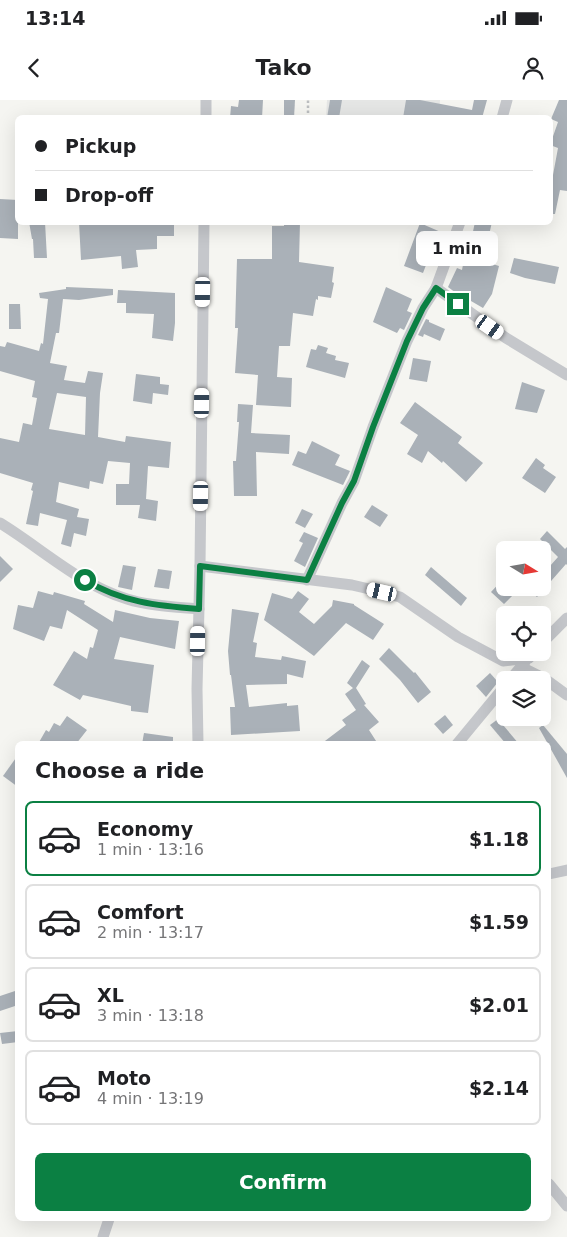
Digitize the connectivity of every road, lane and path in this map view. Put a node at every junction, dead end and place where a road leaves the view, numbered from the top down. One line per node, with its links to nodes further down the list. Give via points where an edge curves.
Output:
1 (206, 100): 4 (street)
2 (308, 100): 5 (path)
3 (507, 100): 6 (street)
4 (206, 115)
5 (308, 115)
6 (503, 115)
7 (204, 225): 12 (street)
8 (459, 225): 9 (street)
9 (436, 288): 10 (street, via 506,338); 13 (street, via 407,341 354,481)
10 (567, 375)
11 (0, 522): 14 (street, via 74,573 112,594 150,604)
12 (200, 566): 13 (street); 14 (street)
13 (307, 580): 17 (street, via 352,585 400,597 458,637)
14 (199, 609): 25 (street)
15 (567, 618): 16 (street)
16 (551, 634)
17 (496, 657)
18 (503, 661): 21 (street)
19 (526, 661): 22 (street)
20 (530, 661): 23 (street)
21 (505, 671)
22 (518, 671)
23 (567, 695)
24 (496, 697): 26 (street)
25 (198, 741)
26 (459, 741)
27 (567, 870): 28 (street)
28 (551, 874)
29 (551, 1186): 30 (street)
30 (567, 1206)
31 (108, 1221): 32 (street)
32 (103, 1237)

